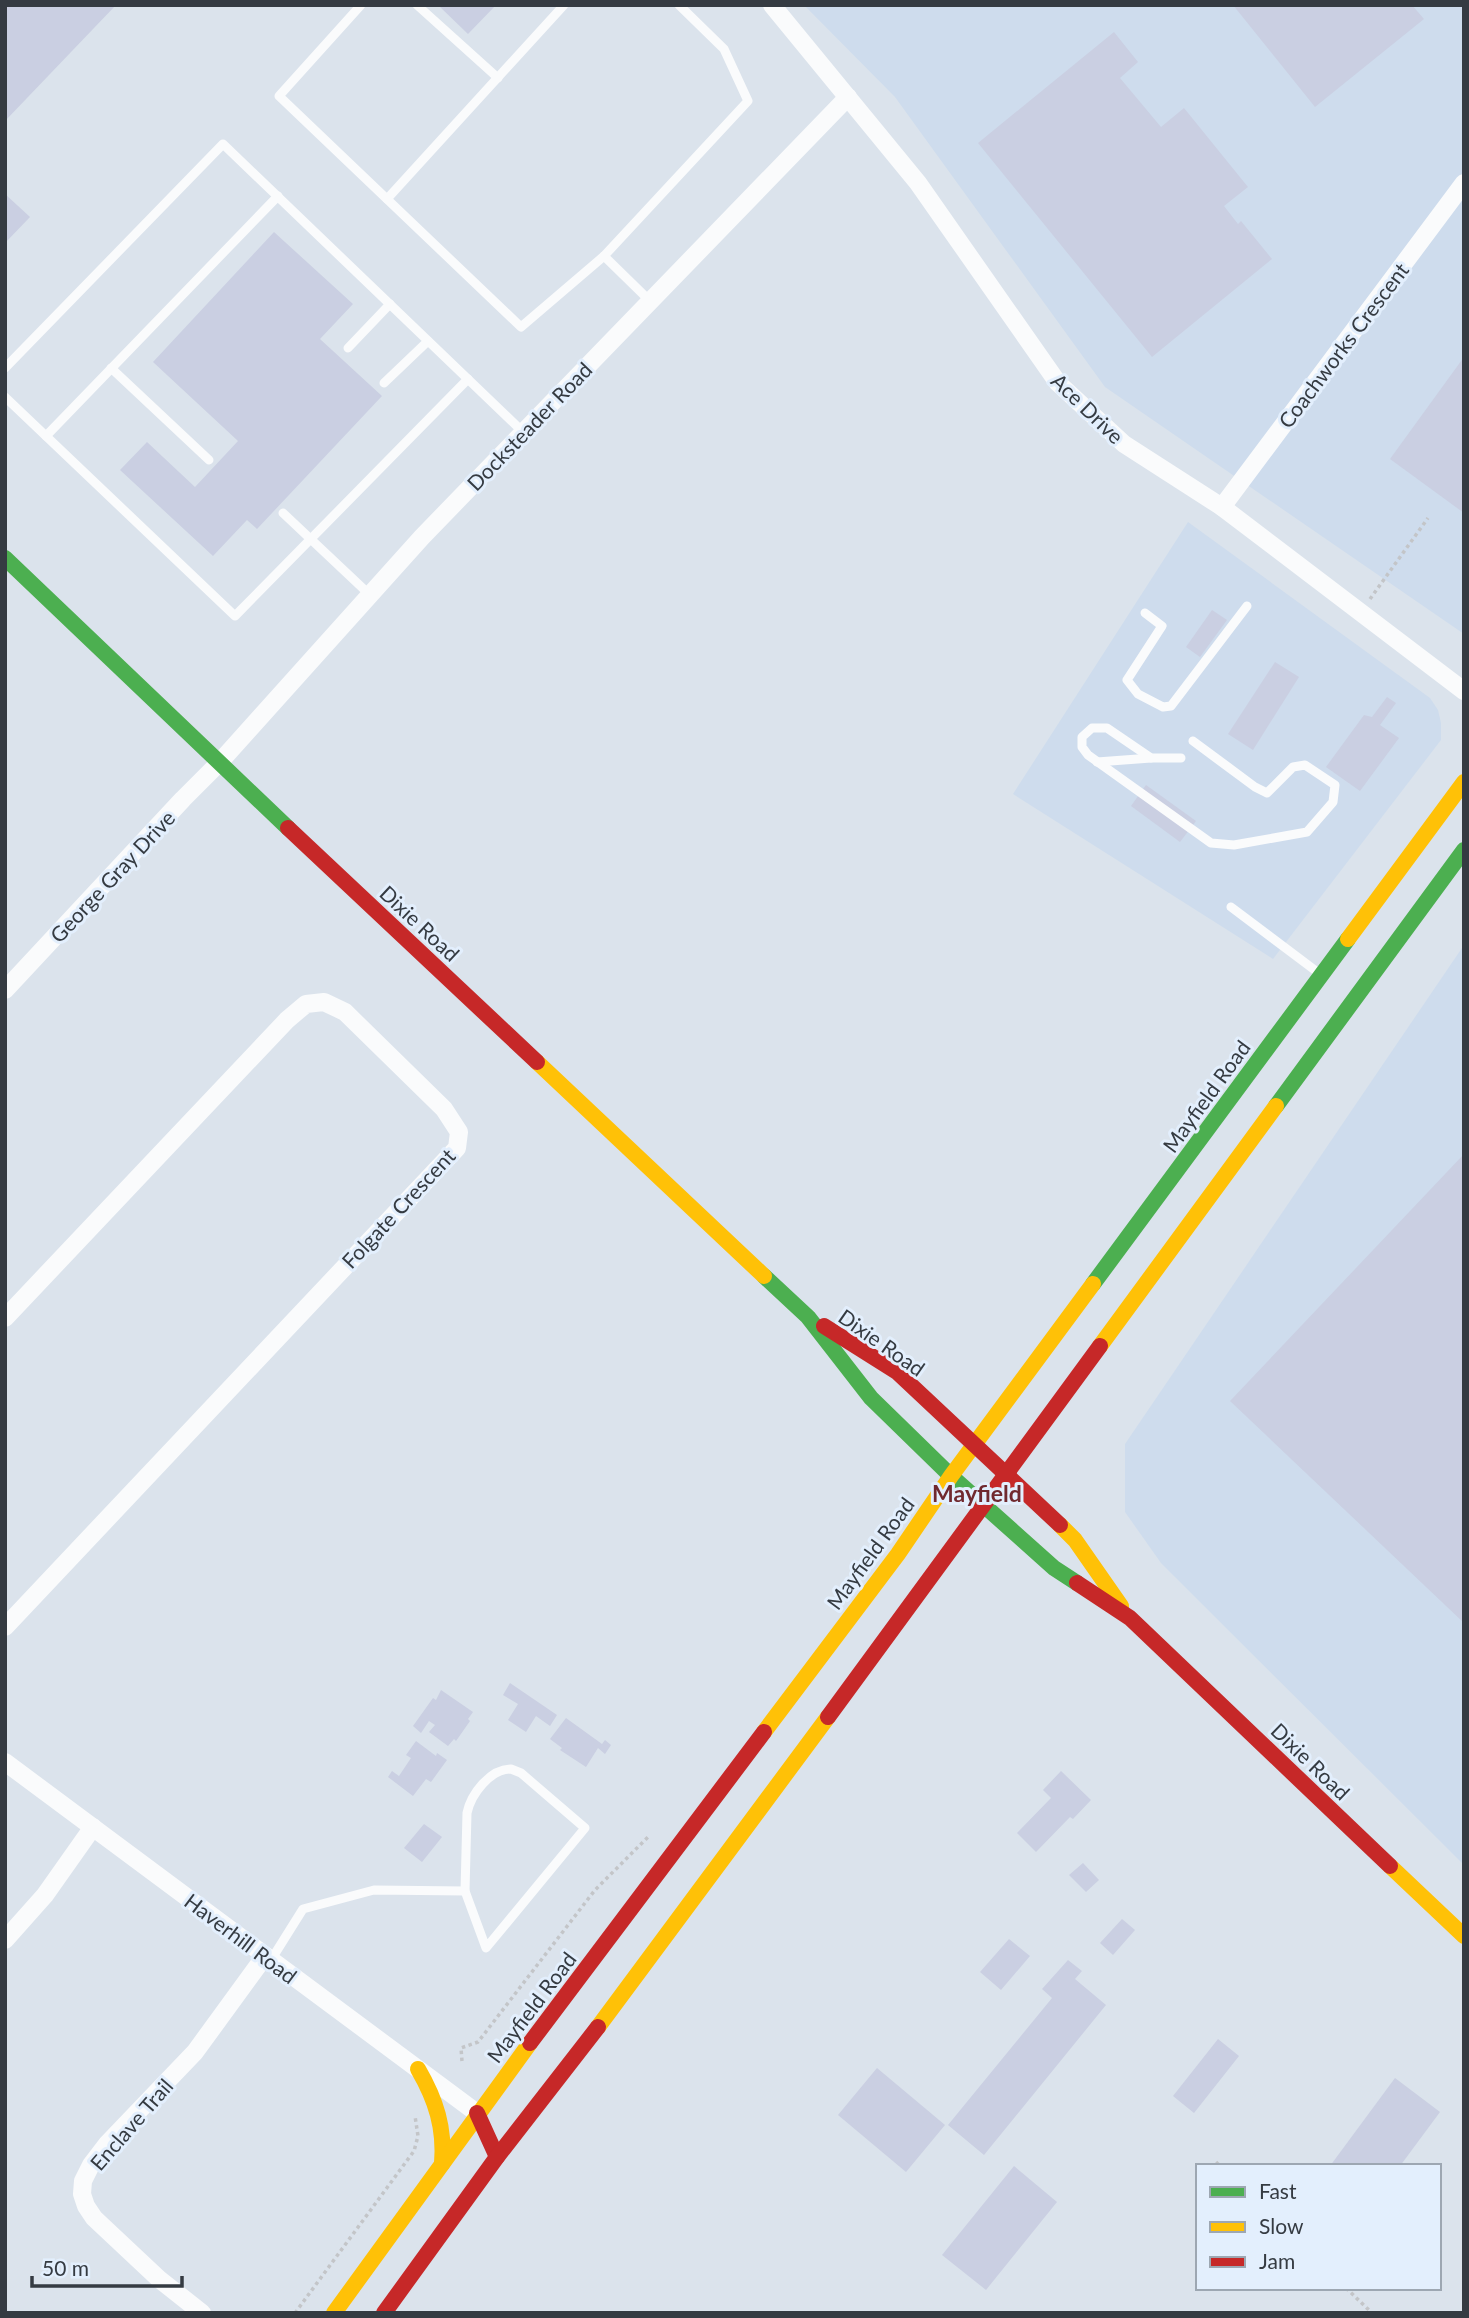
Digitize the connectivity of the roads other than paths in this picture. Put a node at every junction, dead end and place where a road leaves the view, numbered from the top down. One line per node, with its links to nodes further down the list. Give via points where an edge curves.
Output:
1 (361, 5): 10 (lane, via 279,96)
2 (418, 5): 6 (lane)
3 (564, 5): 6 (lane)
4 (679, 5): 11 (lane, via 724,49 748,100)
5 (772, 5): 7 (street, Ace Drive)
6 (498, 78): 10 (lane)
7 (848, 97): 12 (street, Docksteader Road); 24 (street, Ace Drive, via 918,183 1058,383 1124,444)
8 (1464, 183): 24 (street, Coachworks Crescent)
9 (278, 196): 13 (lane); 16 (lane); 17 (lane, via 223,144)
10 (387, 199): 11 (lane, via 521,327)
11 (604, 256): 12 (lane)
12 (650, 301): 21 (street, Docksteader Road)
13 (390, 304): 14 (lane); 15 (lane)
14 (428, 341): 18 (lane); 19 (lane)
15 (348, 348)
16 (111, 368): 22 (lane); 23 (lane)
17 (5, 369)
18 (468, 379): 21 (lane); 26 (lane)
19 (384, 383)
20 (5, 397): 22 (lane)
21 (523, 432): 28 (street, Docksteader Road)
22 (46, 436): 26 (lane, via 235,616)
23 (209, 460)
24 (1222, 507): 31 (street, Ace Drive)
25 (283, 513): 26 (lane)
26 (310, 539): 28 (lane)
27 (5, 558): 35 (main road, Dixie Road)
28 (370, 595): 35 (street, Docksteader Road)
29 (1247, 606): 30 (lane, via 1171,706 1163,708 1138,694 1127,680 1162,626)
30 (1145, 613)
31 (1464, 691)
32 (1193, 741): 36 (lane, via 1267,793 1293,767 1305,765 1335,785 1333,802 1307,832 1234,845 1211,843)
33 (1151, 758): 34 (lane); 36 (lane); 36 (lane, via 1107,728 1092,728 1082,737 1082,747)
34 (1181, 758)
35 (219, 762): 41 (street, George Gray Drive); 42 (main road, Dixie Road)
36 (1097, 762)
37 (1464, 782): 40 (main road, Mayfield Road)
38 (1464, 850): 45 (main road)
39 (1231, 906): 40 (lane)
40 (1321, 975): 44 (main road, Mayfield Road)
41 (5, 990)
42 (808, 1317): 44 (main road, Dixie Road, via 897,1372); 46 (main road, Dixie Road, via 872,1398)
43 (5, 1318): 49 (street, Folgate Crescent, via 306,1003 324,1002 345,1012 444,1109 459,1132 457,1148)
44 (975, 1444): 45 (main road, Dixie Road); 46 (main road, Mayfield Road)
45 (1005, 1474): 47 (main road); 48 (main road, Dixie Road, via 1075,1540)
46 (951, 1476): 47 (main road, Dixie Road); 57 (main road, Mayfield Road, via 898,1554)
47 (983, 1504): 48 (main road, Dixie Road, via 1055,1568); 58 (main road, via 634,1981)
48 (1130, 1618): 53 (main road, Dixie Road)
49 (5, 1627)
50 (5, 1762): 51 (street, Haverhill Road)
51 (93, 1827): 54 (street, via 45,1895); 55 (street, Haverhill Road)
52 (465, 1891): 52 (lane, via 468,1808 495,1772 521,1773 585,1828 486,1948); 55 (lane, via 374,1890 303,1909)
53 (1464, 1936)
54 (5, 1940)
55 (268, 1958): 56 (street, Haverhill Road); 60 (street, Enclave Trail, via 195,2052 107,2144 83,2181 82,2194 94,2218)
56 (418, 2069): 57 (street, Haverhill Road); 59 (main road, via 435,2096 442,2120)
57 (477, 2113): 58 (main road); 59 (main road, Mayfield Road)
58 (497, 2157): 62 (main road)
59 (442, 2164): 61 (main road, Mayfield Road)
60 (202, 2313)
61 (334, 2313)
62 (384, 2313)

